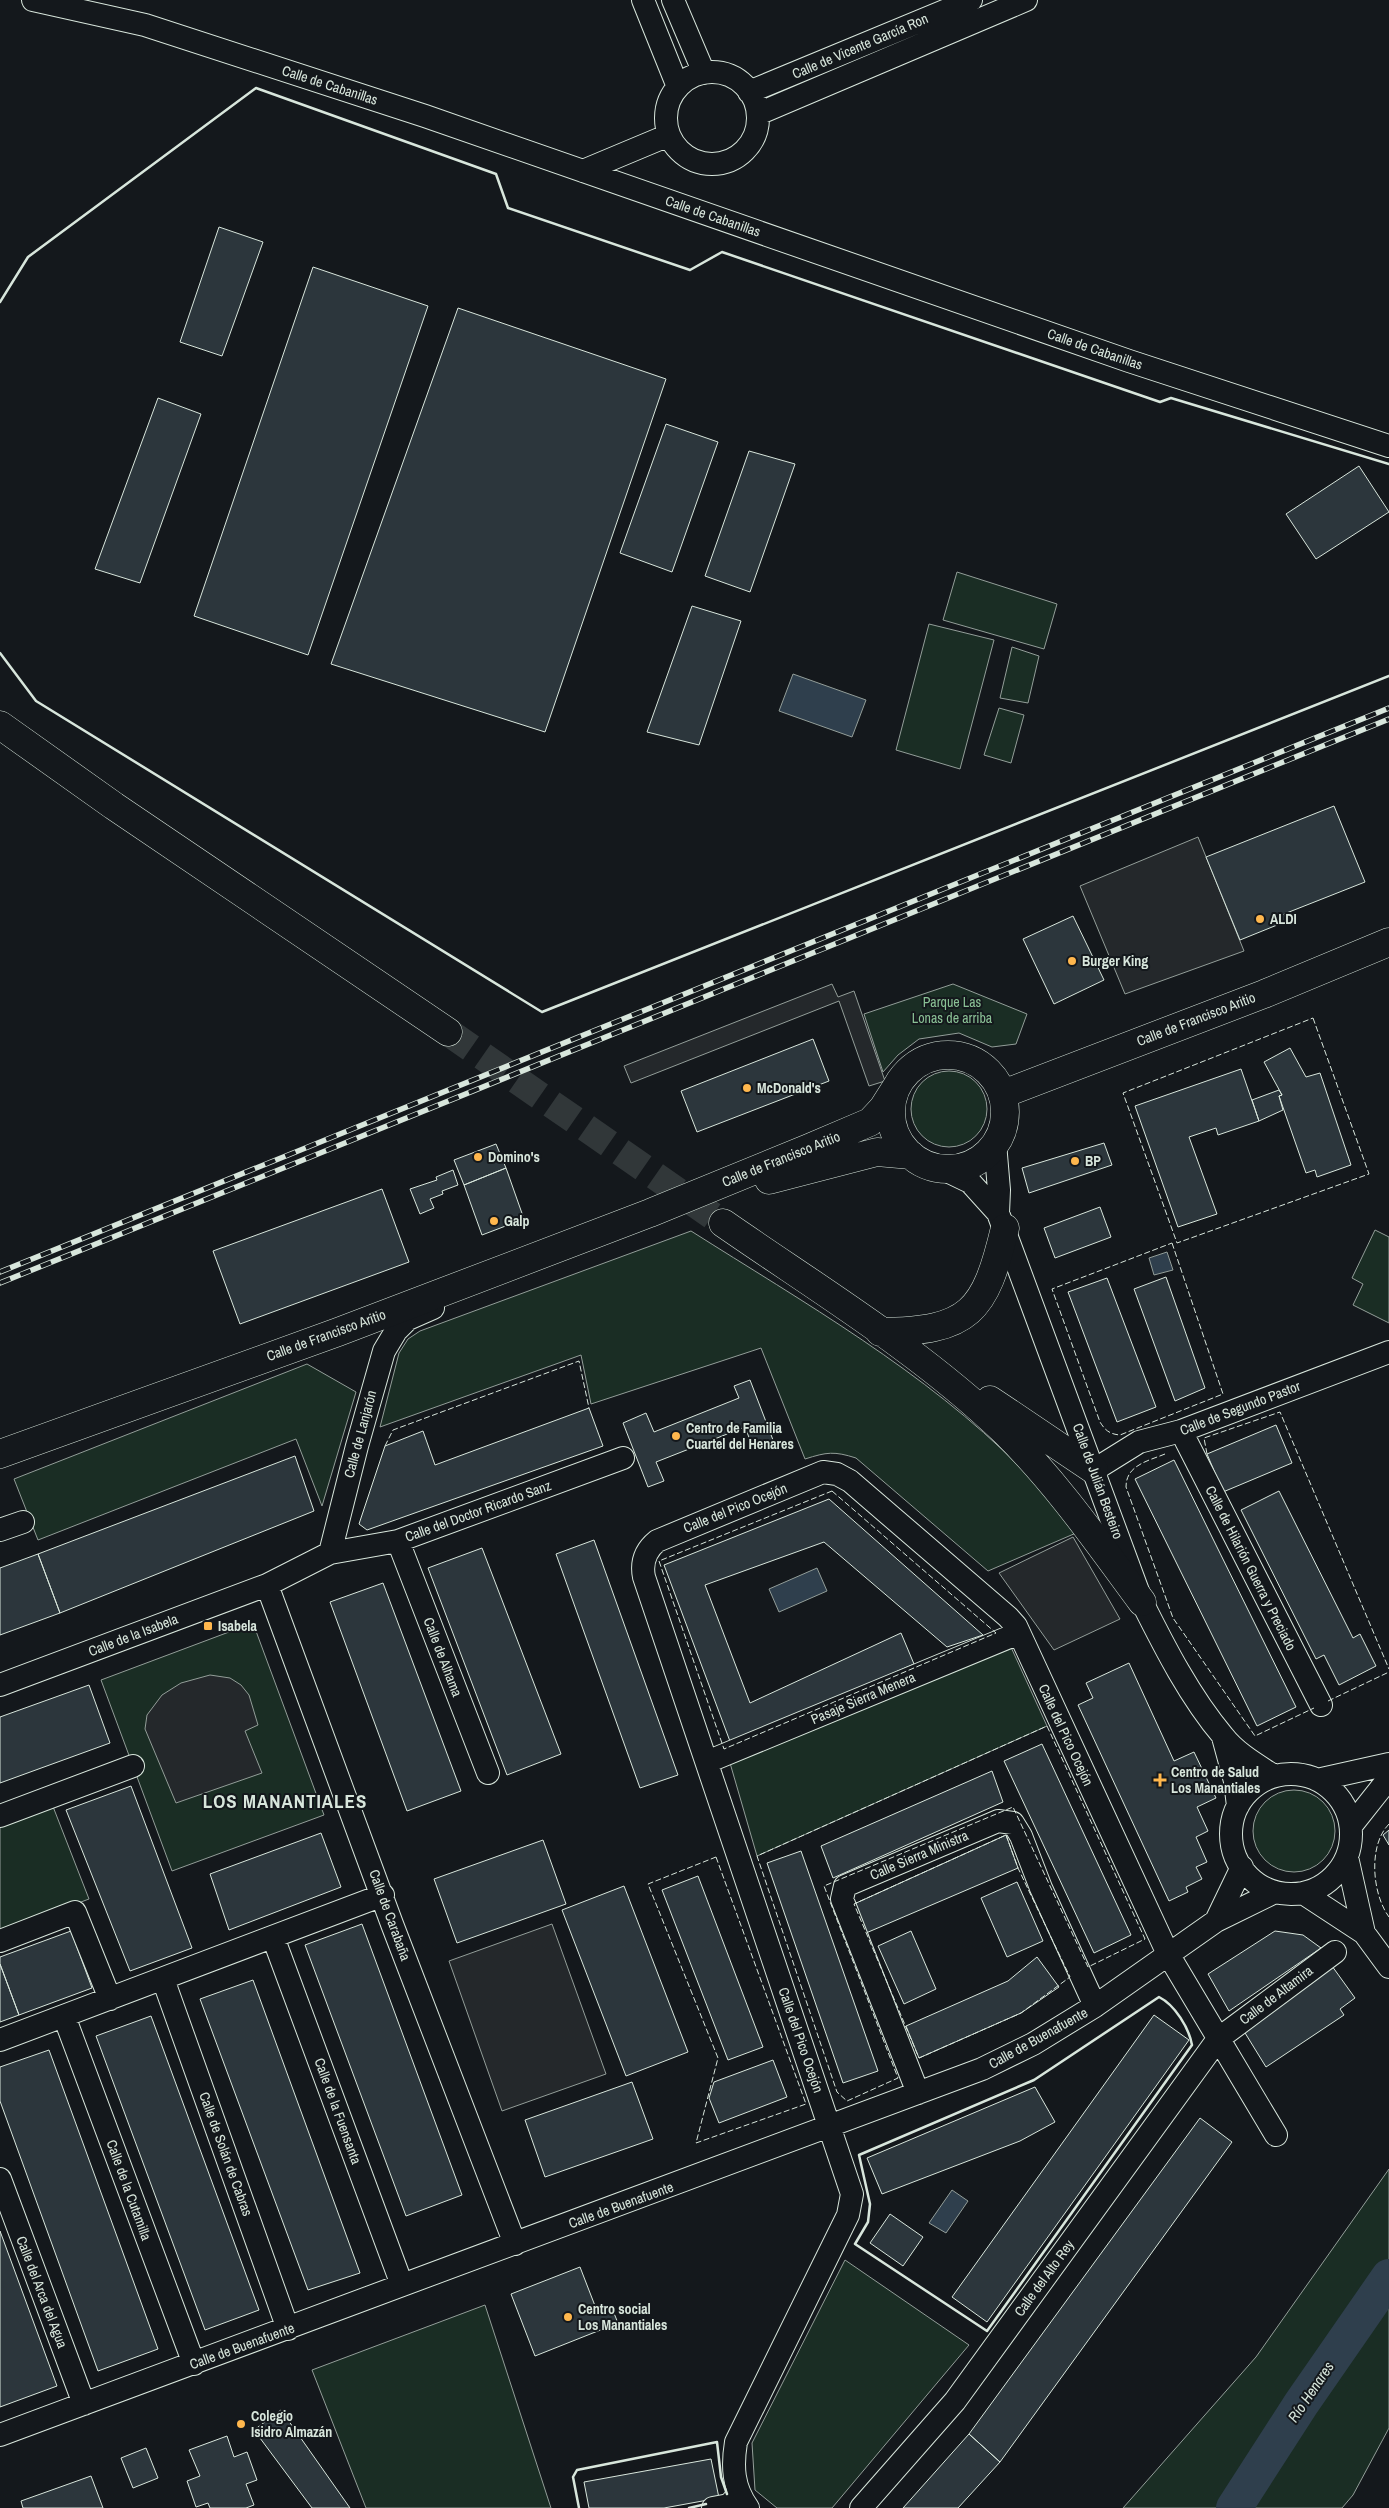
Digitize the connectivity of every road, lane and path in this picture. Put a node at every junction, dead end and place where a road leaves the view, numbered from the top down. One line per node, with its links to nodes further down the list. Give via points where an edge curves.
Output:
1 (33, 0): 11 (street, Calle de Cabanillas, via 145,25)
2 (643, 0): 7 (street)
3 (674, 0): 6 (street)
4 (971, 0): 8 (street, Calle de Vicente García Ron)
5 (1026, 0): 9 (street)
6 (704, 72): 7 (street); 8 (street, via 734,77)
7 (678, 87): 10 (street, via 669,100 666,114)
8 (749, 92): 9 (street)
9 (758, 114): 10 (street, via 757,130 751,144 727,162 712,165 696,162 683,154)
10 (669, 135): 11 (street)
11 (583, 171): 12 (street, Calle de Cabanillas, via 1129,361)
12 (1389, 446)
13 (0, 708): 16 (main road)
14 (0, 726): 16 (main road)
15 (0, 747): 16 (main road, via 66,786)
16 (114, 806): 18 (main road)
17 (1389, 942): 20 (main road, Calle de Francisco Aritio, via 1264,994)
18 (448, 1032)
19 (897, 1086): 20 (main road, via 911,1068 930,1057 953,1054 974,1060 986,1069); 22 (main road, via 892,1122 899,1140); 24 (main road, Calle de Francisco Aritio, via 870,1122)
20 (1003, 1094): 21 (main road, via 1006,1114)
21 (995, 1143): 23 (main road, via 978,1162 961,1168); 25 (street, Calle de Julián Besteiro)
22 (911, 1155): 23 (main road, via 925,1164); 24 (main road, Calle de Francisco Aritio, via 878,1152 853,1157)
23 (943, 1169): 25 (street, Calle de Julián Besteiro, via 970,1182)
24 (650, 1213): 27 (main road, Calle de Francisco Aritio)
25 (1001, 1220): 28 (main road, via 988,1286 970,1310 942,1326); 33 (street, Calle de Julián Besteiro)
26 (723, 1223): 28 (main road)
27 (462, 1283): 31 (main road, Calle de Francisco Aritio, via 338,1332); 37 (street, Calle de Lanjarón, via 434,1307 396,1330 384,1350)
28 (880, 1332): 33 (main road, via 921,1352); 39 (main road, via 966,1398 1015,1443 1067,1501)
29 (1389, 1352): 30 (street, Calle de Segundo Pastor)
30 (1181, 1431): 33 (street, Calle de Segundo Pastor, via 1139,1442); 42 (street, Calle de Hilarión Guerra y Preciado)
31 (0, 1454)
32 (623, 1458): 36 (street, Calle del Doctor Ricardo Sanz)
33 (1094, 1470): 39 (street, Calle de Julián Besteiro)
34 (23, 1522): 35 (street)
35 (0, 1530)
36 (398, 1541): 37 (street, Calle del Doctor Ricardo Sanz); 47 (street, Calle de Alhama)
37 (330, 1553): 38 (street)
38 (267, 1585): 41 (street, Calle de la Isabela); 58 (street, Calle de Carabaña)
39 (1142, 1602): 43 (street, Calle de Julián Besteiro, via 1176,1665)
40 (1019, 1633): 44 (street, Pasaje Sierra Menera); 44 (street, Calle del Pico Ocejón, via 997,1607 837,1474 823,1472 664,1537 651,1546 643,1560 643,1571); 64 (street, Calle del Pico Ocejón)
41 (0, 1685)
42 (1321, 1705)
43 (1223, 1737): 48 (street, Calle de Julián Besteiro); 51 (street, Calle de Julián Besteiro)
44 (707, 1762): 73 (street, Calle del Pico Ocejón)
45 (1389, 1764): 50 (street)
46 (133, 1766): 52 (street)
47 (488, 1773)
48 (1274, 1776): 50 (street, via 1296,1775); 51 (street, via 1247,1793)
49 (1389, 1778): 53 (street)
50 (1317, 1780): 53 (street, via 1333,1791 1345,1807)
51 (1238, 1806): 55 (street, via 1232,1844)
52 (0, 1816)
53 (1351, 1826): 54 (street)
54 (1347, 1857): 57 (street, via 1330,1880); 60 (street)
55 (1242, 1867): 56 (street, via 1256,1882); 59 (street, Calle de Buenafuente)
56 (1275, 1892): 57 (street); 59 (street, Calle de Buenafuente)
57 (1303, 1893): 60 (street)
58 (383, 1895): 61 (street); 76 (street, Calle de Carabaña)
59 (1216, 1920): 64 (street, Calle de Buenafuente)
60 (1364, 1933): 65 (street)
61 (273, 1937): 66 (street); 77 (street, Calle de la Fuensanta)
62 (0, 1941): 67 (street, via 75,1912)
63 (1335, 1952): 70 (street, Calle de Altamira)
64 (1168, 1954): 68 (street, Calle de Buenafuente); 70 (street)
65 (1389, 1967)
66 (163, 1979): 67 (street); 78 (street, Calle de Solán de Cabras)
67 (110, 1999): 69 (street)
68 (1095, 2006): 72 (street, Calle de Buenafuente, via 1033,2044 982,2069); 72 (street, Calle Sierra Ministra, via 1013,1823 998,1821 845,1886 842,1899)
69 (64, 2016): 71 (street); 79 (street, Calle de la Cutamilla)
70 (1218, 2039): 74 (street); 84 (street, Calle del Alto Rey, via 955,2401)
71 (0, 2040)
72 (918, 2093): 73 (street, Calle de Buenafuente)
73 (830, 2127): 76 (street, Calle de Buenafuente); 82 (street, via 852,2194 851,2208 736,2442 733,2466)
74 (1276, 2135)
75 (0, 2179): 80 (street, Calle del Arca del Agua)
76 (515, 2244): 77 (street, Calle de Buenafuente)
77 (402, 2286): 78 (street, Calle de Buenafuente)
78 (288, 2329): 79 (street, Calle de Buenafuente)
79 (194, 2364): 80 (street, Calle de Buenafuente)
80 (84, 2404): 81 (street, Calle de Buenafuente)
81 (0, 2435)
82 (743, 2501): 83 (street)
83 (713, 2508)
84 (861, 2508)

